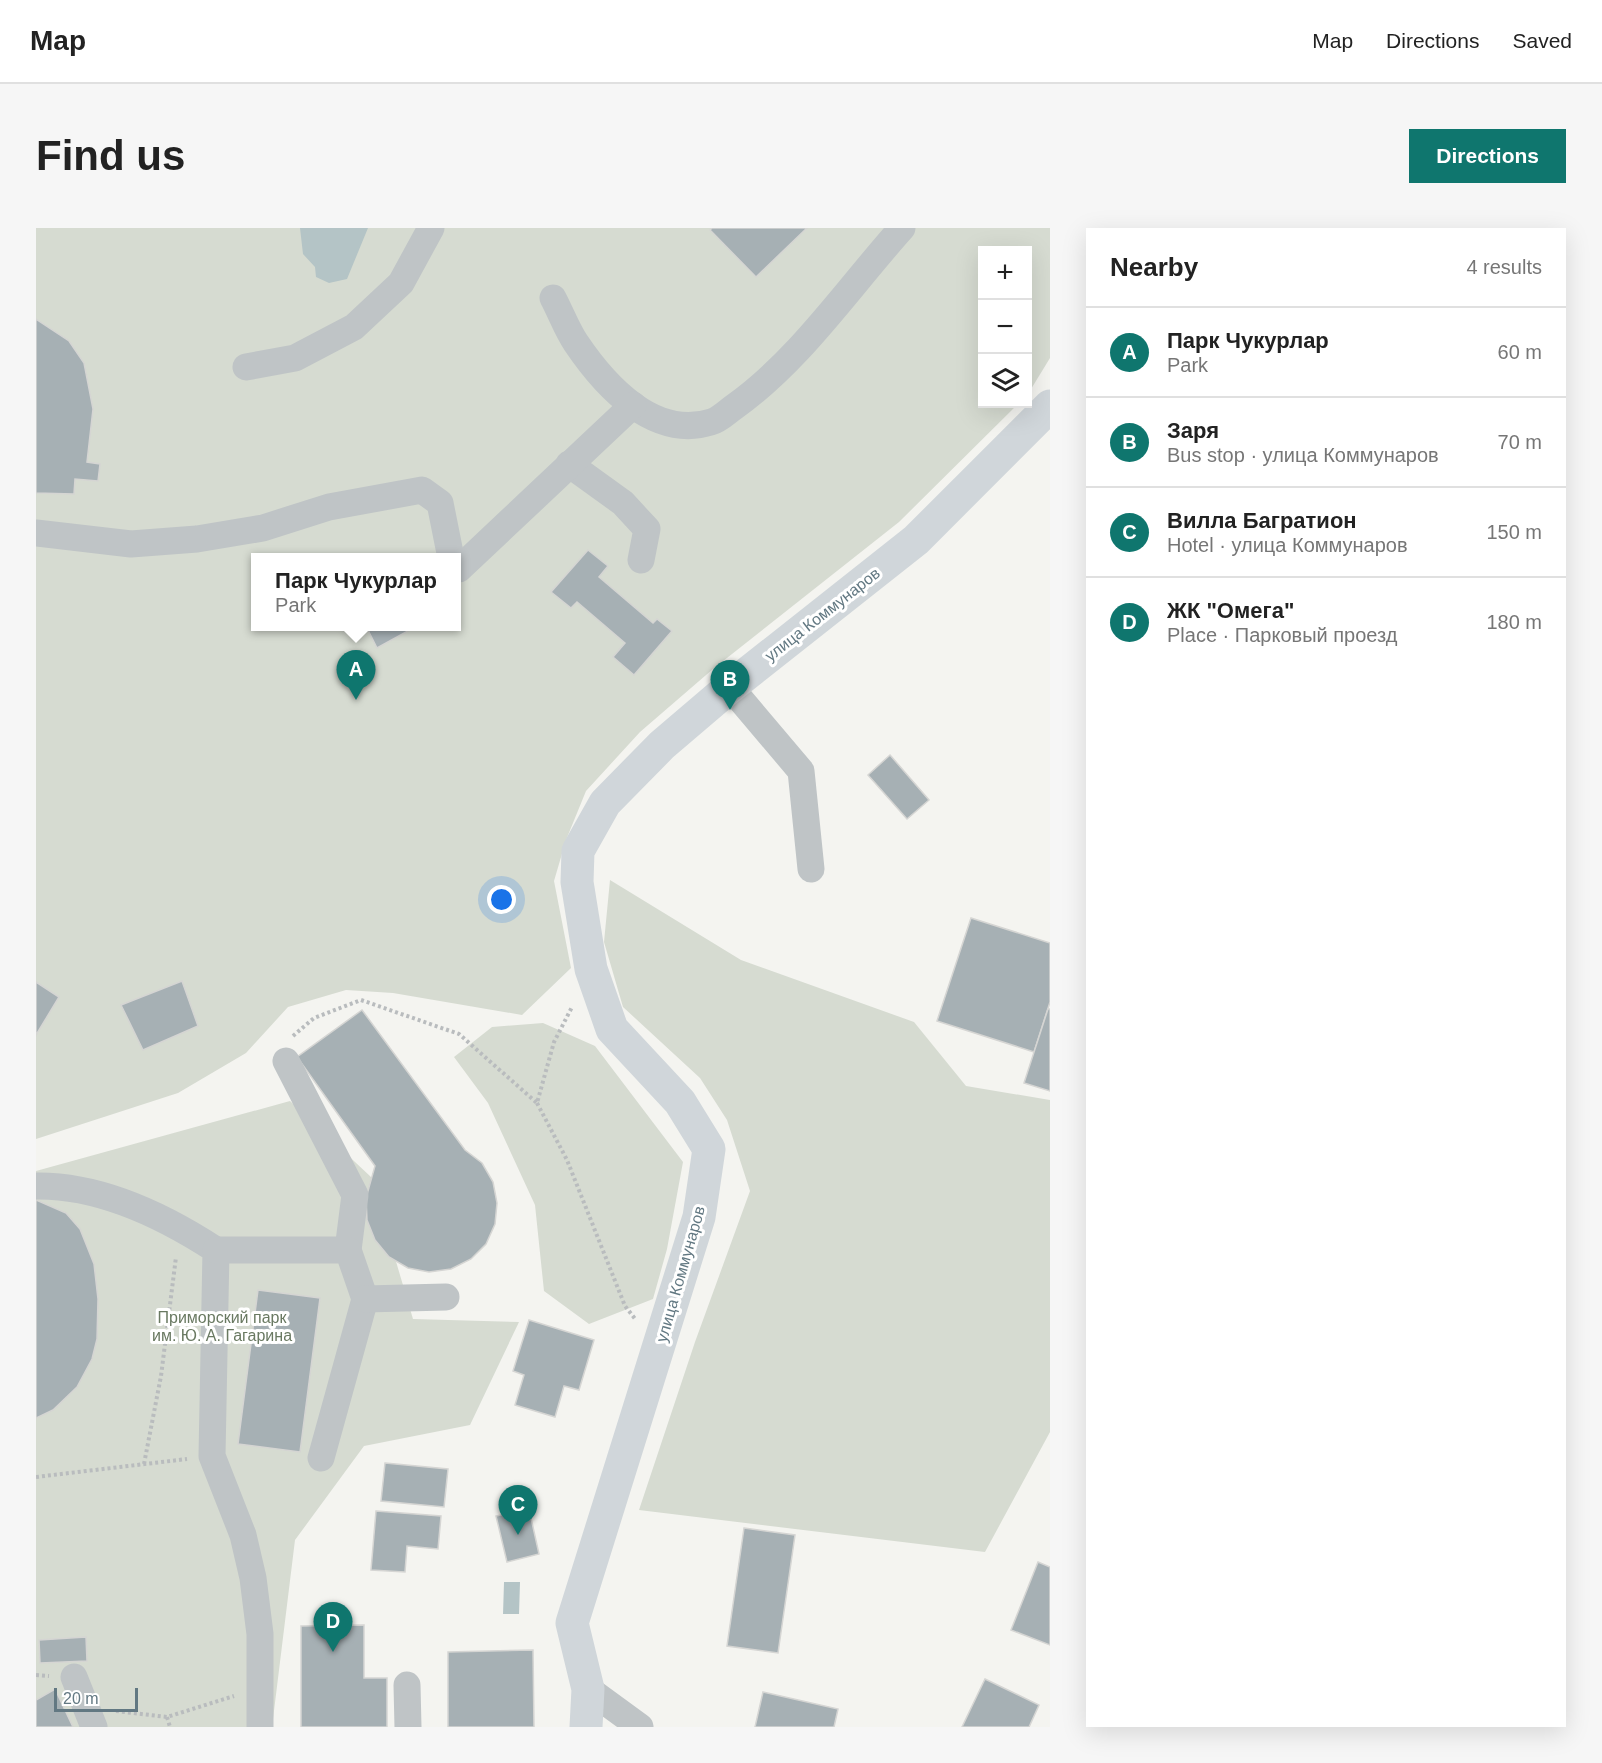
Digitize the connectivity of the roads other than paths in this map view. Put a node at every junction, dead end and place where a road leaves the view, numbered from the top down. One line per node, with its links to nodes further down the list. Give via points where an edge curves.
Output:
1 (431, 228): 4 (street, via 401,283 354,327 296,358)
2 (902, 228): 5 (street, via 822,324 759,389 713,422 675,426)
3 (554, 298): 5 (street, via 575,343 620,396)
4 (246, 367)
5 (633, 405): 7 (street)
6 (1050, 406): 12 (main road, улица Коммунаров, via 916,540)
7 (568, 464): 10 (street, via 623,503 647,529); 11 (street)
8 (36, 532): 9 (street, via 131,544 197,539 263,528 329,507 422,490 440,503)
9 (450, 553)
10 (641, 560)
11 (461, 567)
12 (730, 687): 13 (street, via 801,771); 23 (main road, улица Коммунаров, via 662,745 605,803 578,851 577,882 591,969 612,1029 680,1102 708,1149 699,1217 572,1623)
13 (811, 869)
14 (286, 1061): 17 (street, via 355,1195)
15 (36, 1186): 16 (street, via 65,1185 91,1192 180,1227)
16 (216, 1250): 17 (street); 25 (street, via 212,1456 243,1535 253,1578 260,1634)
17 (348, 1250): 19 (street)
18 (446, 1297): 19 (street)
19 (365, 1299): 20 (street)
20 (321, 1458)
21 (74, 1677): 24 (street)
22 (407, 1685): 26 (street)
23 (588, 1689): 27 (main road, улица Коммунаров); 28 (street)
24 (90, 1717)
25 (260, 1727)
26 (408, 1727)
27 (586, 1727)
28 (640, 1727)

